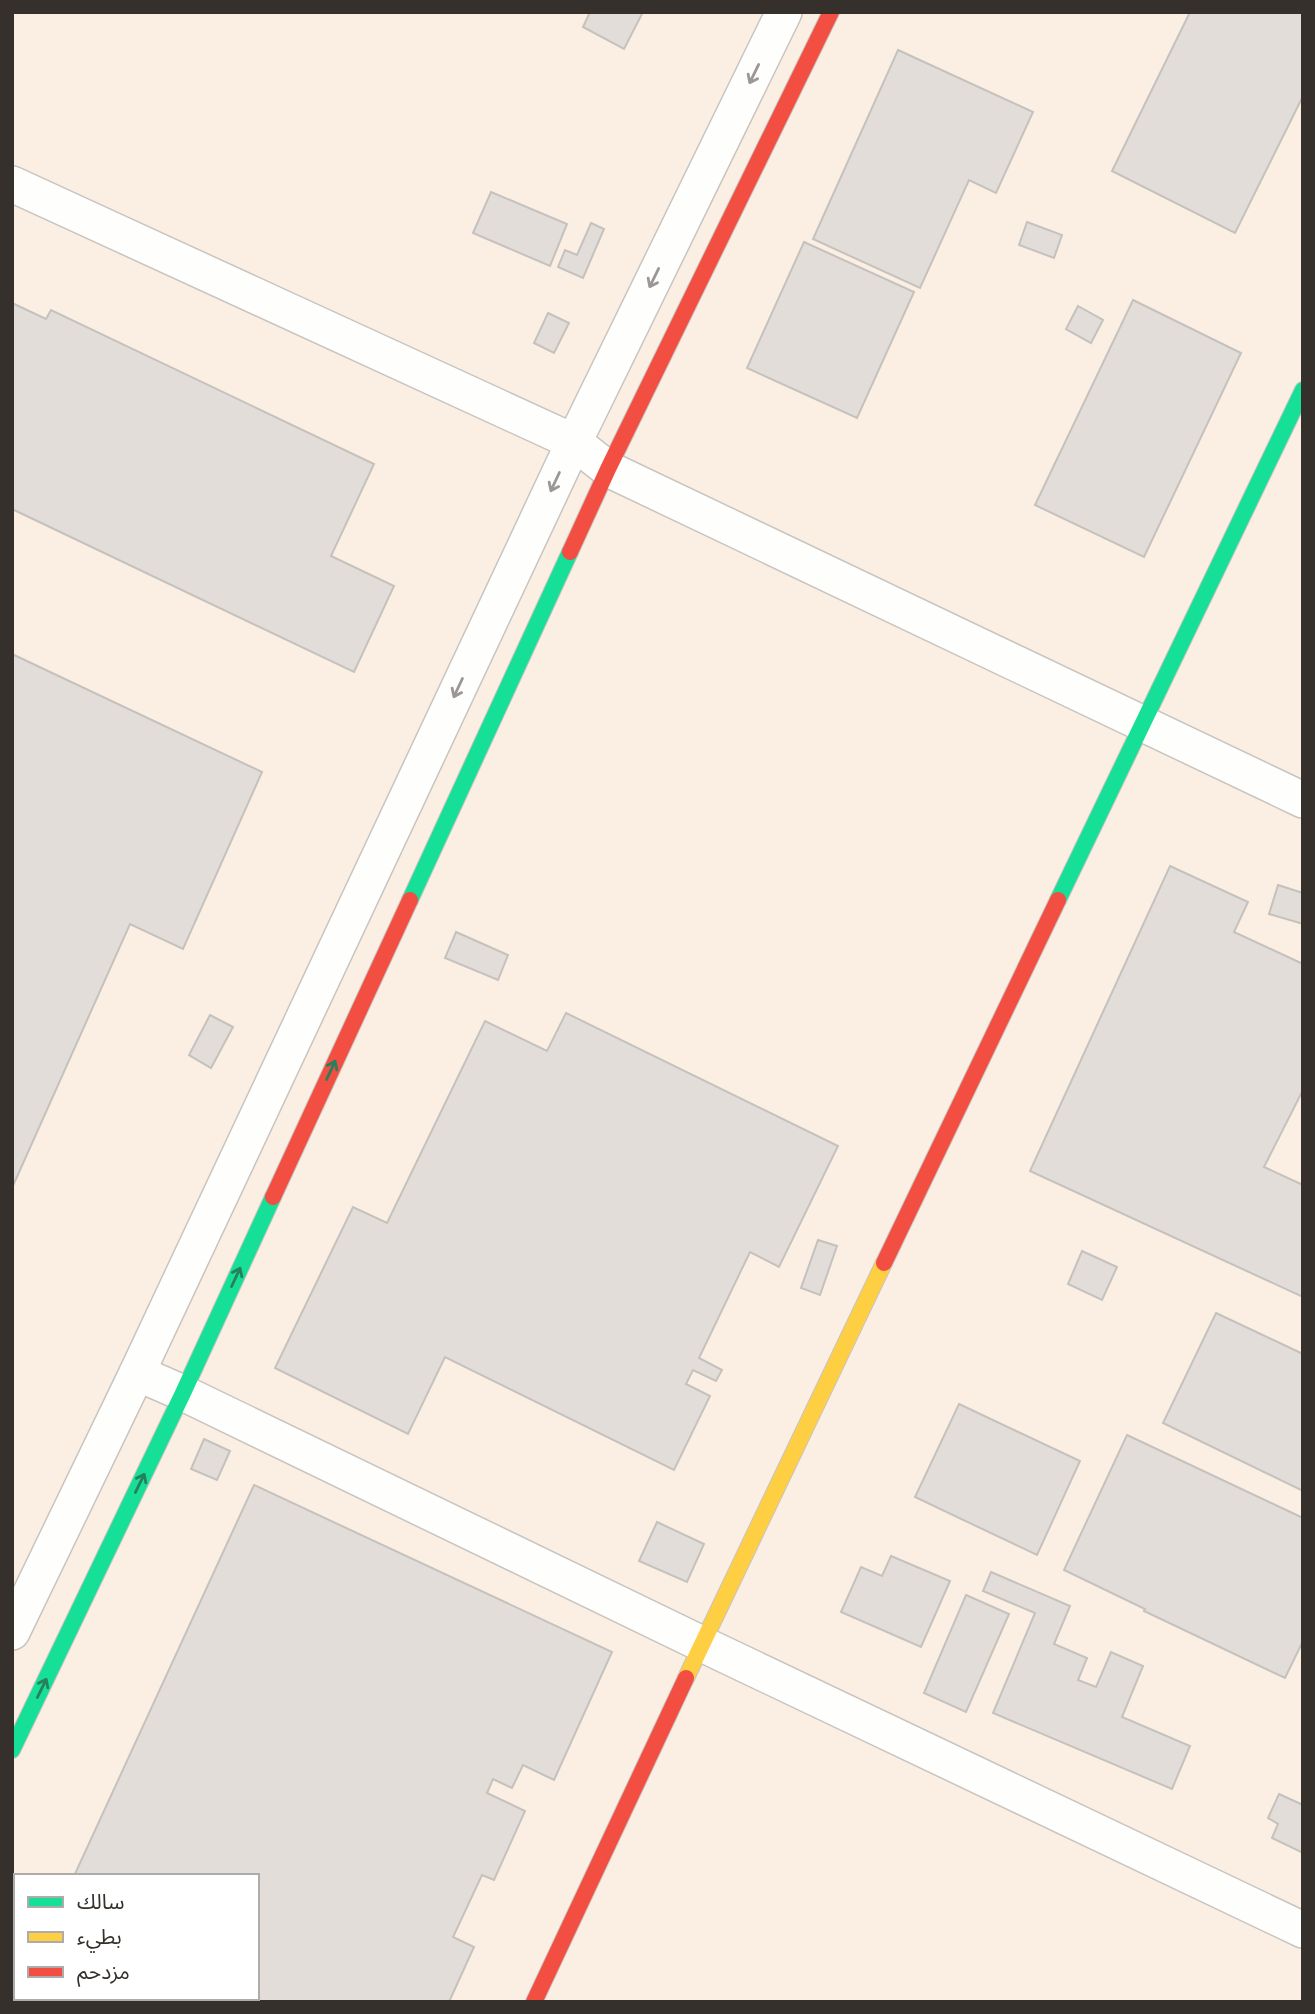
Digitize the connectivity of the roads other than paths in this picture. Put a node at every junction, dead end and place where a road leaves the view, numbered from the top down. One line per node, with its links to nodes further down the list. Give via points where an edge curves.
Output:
1 (784, 12): 5 (street, one-way to 5)
2 (831, 12): 6 (street)
3 (12, 184): 5 (street)
4 (1303, 390): 7 (street)
5 (573, 442): 6 (street); 9 (street, one-way to 9)
6 (608, 469): 7 (street); 10 (street, one-way to 6)
7 (1143, 725): 8 (street); 12 (street)
8 (1303, 800)
9 (137, 1373): 10 (street); 11 (street)
10 (183, 1393): 12 (street); 13 (street, one-way to 10)
11 (12, 1632)
12 (702, 1644): 14 (street); 15 (street)
13 (12, 1750)
14 (1303, 1930)
15 (534, 2002)

